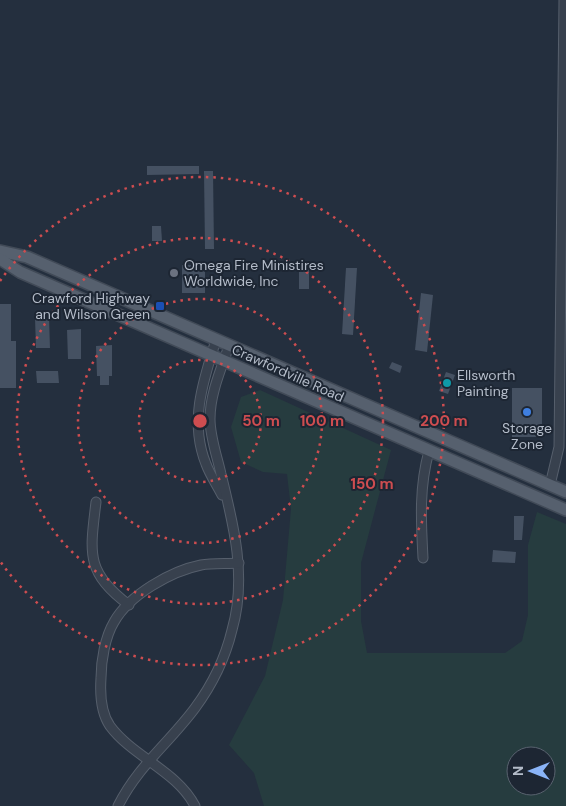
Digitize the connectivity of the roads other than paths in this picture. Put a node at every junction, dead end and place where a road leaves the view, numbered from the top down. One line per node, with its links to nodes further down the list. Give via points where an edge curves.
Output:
1 (564, 0): 15 (street, via 559,447)
2 (0, 251): 4 (main road, Crawfordville Road, via 27,257)
3 (0, 259): 6 (main road, Crawfordville Road, via 20,272)
4 (216, 340): 5 (main road, Crawfordville Road); 6 (street)
5 (229, 346): 7 (street); 8 (main road, Crawfordville Road)
6 (212, 356): 7 (main road, Crawfordville Road); 13 (street, via 201,390)
7 (224, 361): 9 (main road, Crawfordville Road); 12 (street, via 210,407)
8 (338, 393): 9 (main road, via 319,396); 10 (main road, Crawfordville Road)
9 (298, 394): 11 (main road, Crawfordville Road)
10 (391, 416): 11 (main road, via 376,414); 15 (main road, Crawfordville Road)
11 (352, 418): 14 (main road, Crawfordville Road)
12 (211, 432): 13 (street); 19 (street)
13 (199, 433): 19 (street, via 206,464)
14 (429, 451): 16 (main road, Crawfordville Road); 21 (street, via 420,497)
15 (550, 485): 16 (main road); 17 (main road, Crawfordville Road); 20 (main road)
16 (519, 490): 20 (main road, Crawfordville Road)
17 (566, 492)
18 (96, 502): 23 (street, via 91,541 94,567 108,589)
19 (229, 507): 22 (street)
20 (564, 509)
21 (423, 558)
22 (239, 563): 23 (street, via 203,565 169,576 145,590); 24 (street, via 233,629 223,660 194,710)
23 (129, 605): 24 (street, via 114,622 101,664 100,696 108,724 127,745)
24 (148, 760): 25 (street, via 129,784); 26 (street, via 182,787)
25 (118, 806)
26 (195, 806)

